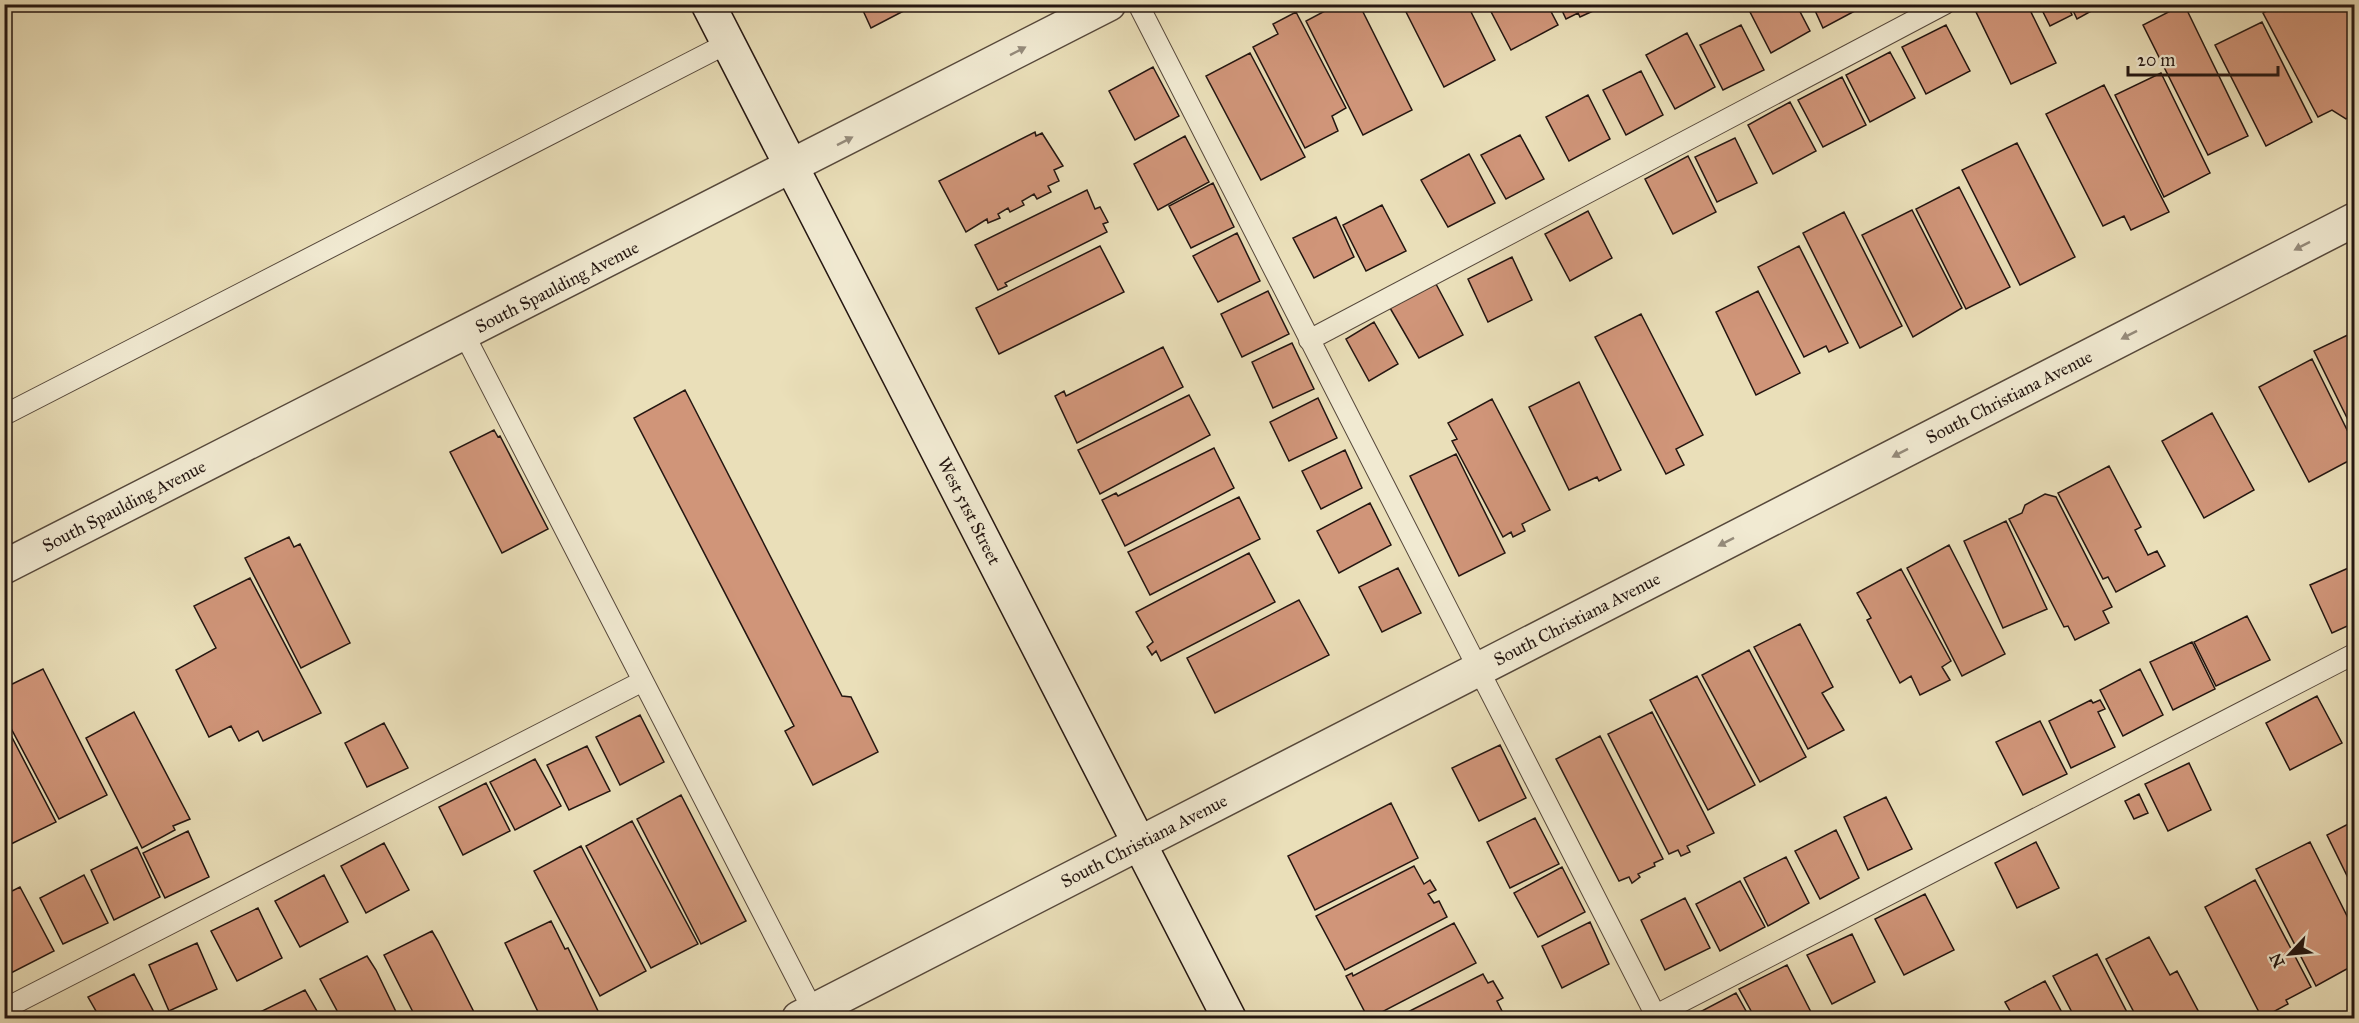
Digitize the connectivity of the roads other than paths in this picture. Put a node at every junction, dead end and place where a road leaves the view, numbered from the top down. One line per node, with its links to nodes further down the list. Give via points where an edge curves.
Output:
1 (708, 4): 5 (street, West 51st Street)
2 (1109, 4): 6 (street, South Spaulding Avenue, one-way to 2)
3 (1138, 4): 9 (lane)
4 (1945, 4): 9 (lane)
5 (728, 43): 6 (street, West 51st Street); 10 (lane)
6 (793, 168): 8 (street, South Spaulding Avenue); 15 (street, West 51st Street)
7 (2355, 219): 13 (street, South Christiana Avenue, one-way to 13)
8 (464, 334): 11 (street, South Spaulding Avenue); 14 (lane)
9 (1309, 339): 13 (lane)
10 (4, 415)
11 (4, 567)
12 (2355, 654): 18 (lane)
13 (1479, 670): 15 (street, South Christiana Avenue); 18 (lane)
14 (643, 681): 16 (lane); 17 (lane)
15 (1140, 843): 17 (street, South Christiana Avenue); 19 (street, West 51st Street)
16 (4, 1009)
17 (810, 1016)
18 (1656, 1017)
19 (1229, 1018)

